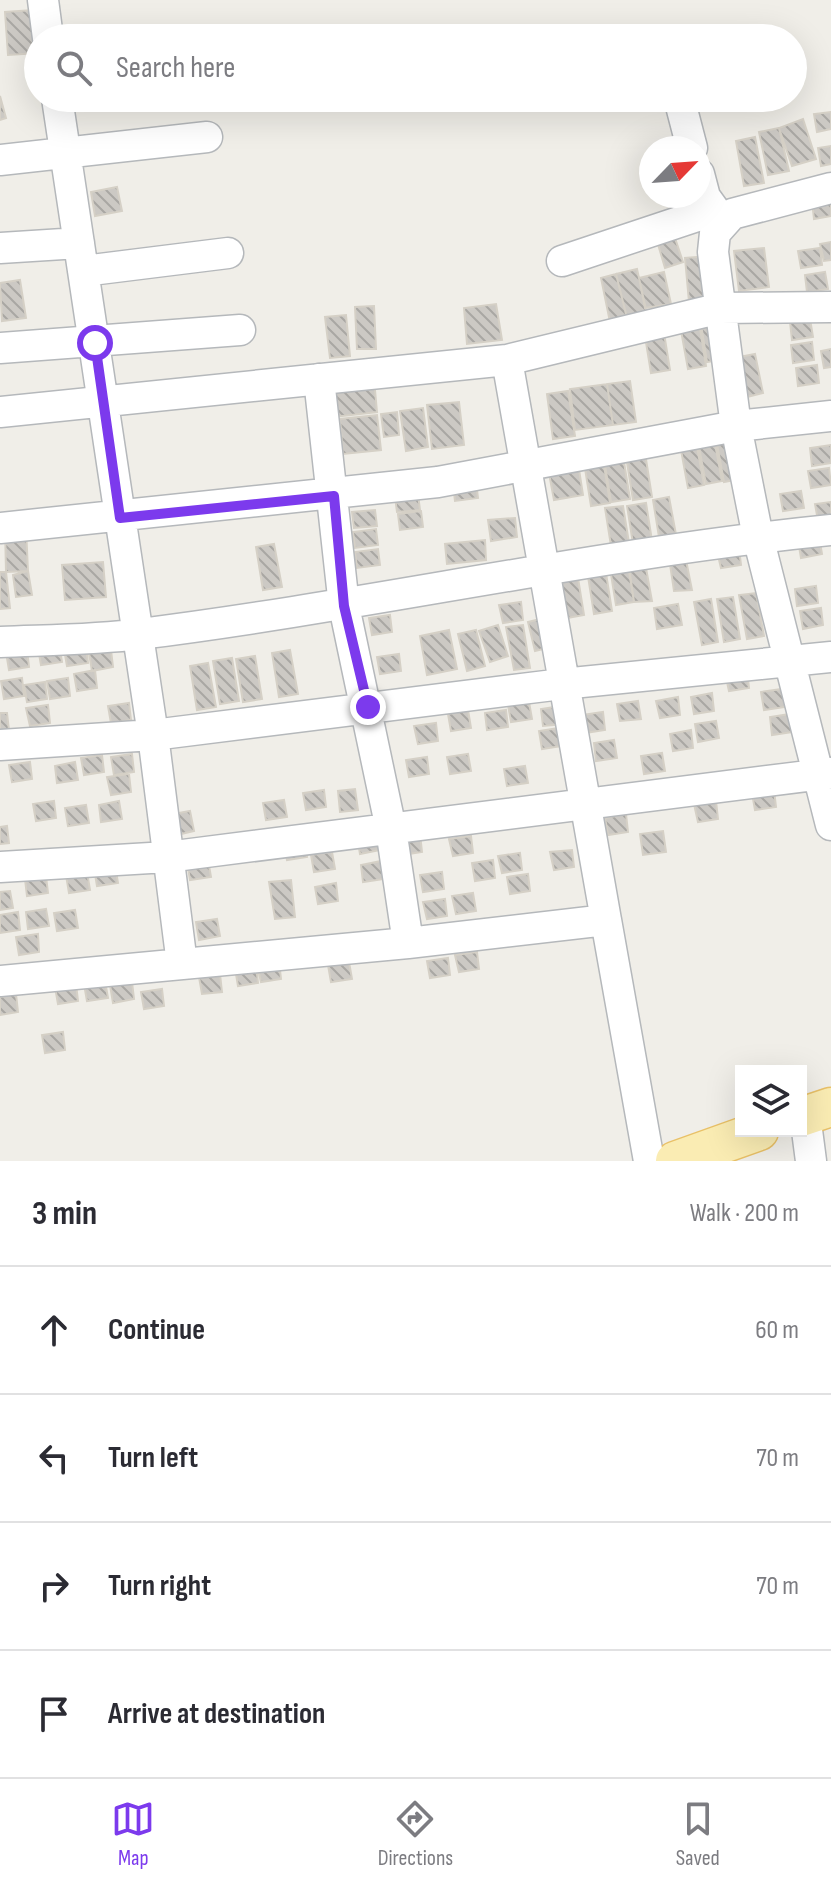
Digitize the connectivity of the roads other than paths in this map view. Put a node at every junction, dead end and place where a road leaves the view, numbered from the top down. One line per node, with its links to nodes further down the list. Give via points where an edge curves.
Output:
1 (43, 0): 2 (street)
2 (46, 24)
3 (59, 112): 7 (street)
4 (683, 112): 5 (street)
5 (689, 136)
6 (207, 137): 7 (street)
7 (65, 151): 8 (street); 14 (street)
8 (0, 160)
9 (831, 188): 11 (street)
10 (711, 202): 11 (street)
11 (717, 216): 15 (street); 17 (street, via 713,252)
12 (0, 248): 14 (street)
13 (228, 253): 14 (street)
14 (81, 257): 19 (street)
15 (562, 261)
16 (831, 307): 17 (street)
17 (721, 308): 21 (street); 26 (street)
18 (240, 330): 19 (street)
19 (95, 343): 20 (street); 23 (street)
20 (0, 348)
21 (507, 360): 22 (street); 27 (street)
22 (319, 379): 23 (street); 28 (street)
23 (102, 403): 24 (street); 29 (street)
24 (0, 412)
25 (831, 416): 26 (street)
26 (736, 426): 27 (street); 32 (street)
27 (525, 464): 28 (street); 33 (street)
28 (334, 496): 29 (street); 34 (street)
29 (120, 518): 30 (street); 35 (street)
30 (0, 528)
31 (831, 530): 32 (street)
32 (758, 537): 33 (street); 38 (street)
33 (543, 570): 34 (street); 39 (street)
34 (344, 606): 35 (street); 40 (street)
35 (136, 634): 36 (street); 41 (street)
36 (0, 642)
37 (831, 657): 38 (street)
38 (788, 662): 39 (street); 43 (street)
39 (562, 684): 40 (street); 44 (street)
40 (368, 707): 41 (street); 46 (street)
41 (153, 735): 42 (street); 47 (street)
42 (0, 745)
43 (824, 774): 44 (street); 45 (street)
44 (587, 801): 46 (street); 49 (street)
45 (831, 825)
46 (391, 829): 47 (street); 50 (street)
47 (167, 857): 48 (street); 51 (street)
48 (0, 867)
49 (606, 920): 50 (street); 55 (street)
50 (408, 943): 51 (street)
51 (182, 964): 52 (street)
52 (0, 981)
53 (812, 1113): 57 (street)
54 (753, 1142): 56 (main road)
55 (649, 1161)
56 (675, 1161)
57 (811, 1161)

